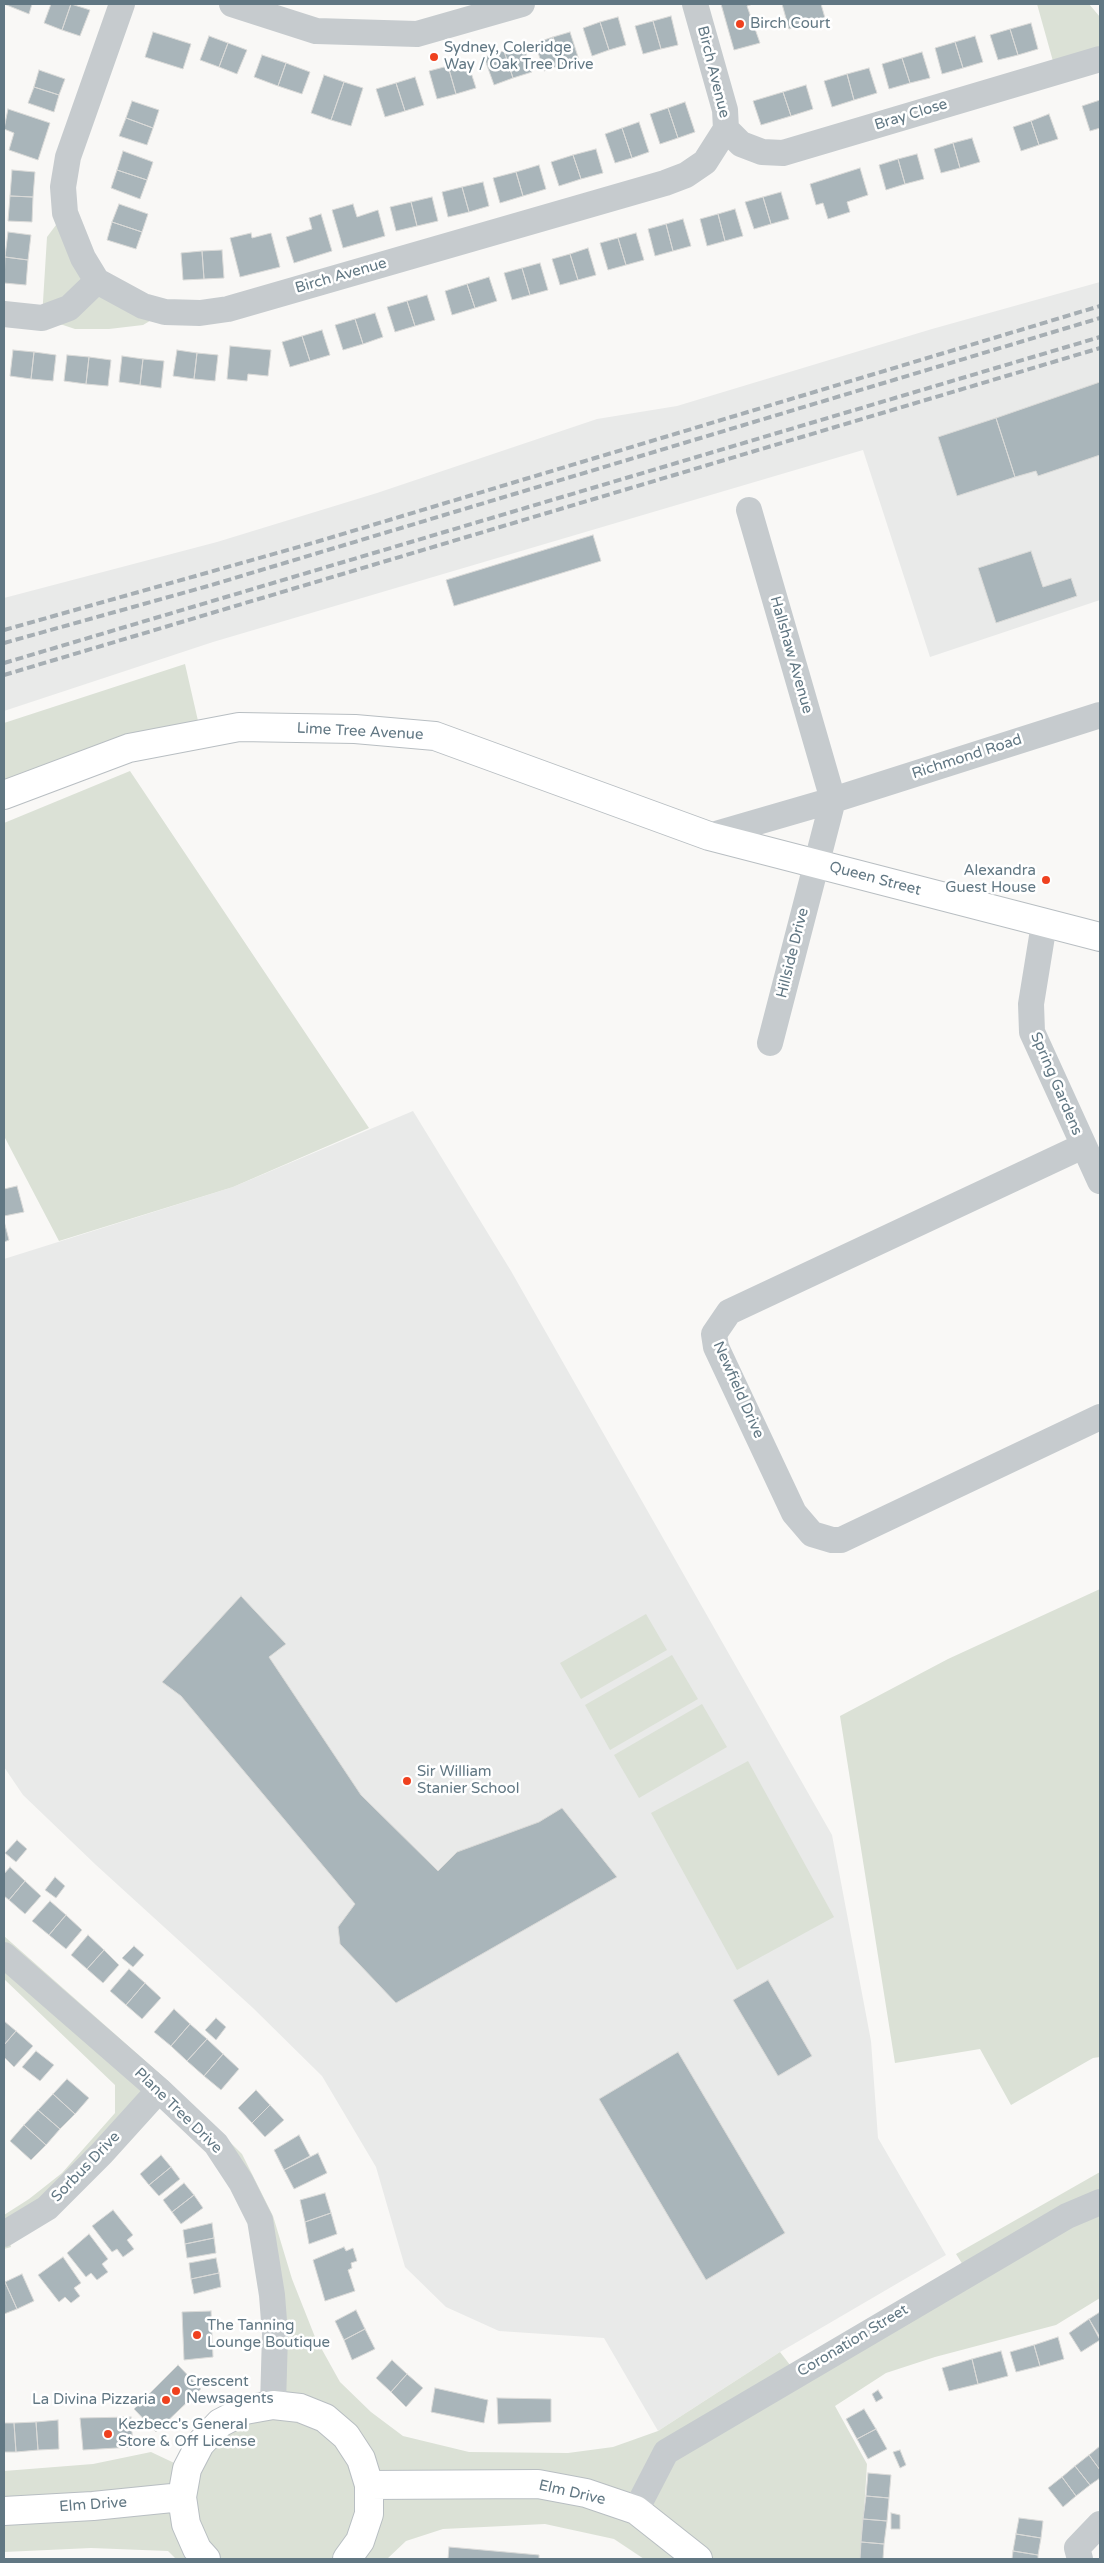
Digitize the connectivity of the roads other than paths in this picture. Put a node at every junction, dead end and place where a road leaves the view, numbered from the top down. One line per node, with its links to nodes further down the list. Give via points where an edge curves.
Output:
1 (122, 4): 7 (street, via 68,156 63,188 73,234)
2 (232, 4): 3 (street, via 316,31 417,34)
3 (522, 4)
4 (695, 4): 6 (street, Birch Avenue, via 725,110)
5 (1100, 59): 6 (street, Bray Close, via 783,153 762,152 741,144)
6 (726, 129): 7 (street, Birch Avenue, via 705,162 686,175 665,183 228,309 200,313 165,312 143,306)
7 (97, 281): 8 (street, via 69,308 42,318)
8 (4, 314)
9 (749, 510): 12 (street, Hallshaw Avenue)
10 (1100, 715): 12 (street, Richmond Road)
11 (4, 795): 13 (street, Lime Tree Avenue, via 129,748 201,734 239,727 355,729 435,736)
12 (834, 800): 13 (street, Richmond Road); 14 (street)
13 (709, 836): 14 (street, Queen Street)
14 (816, 864): 15 (street, Queen Street); 17 (street, Hillside Drive)
15 (1044, 924): 16 (street, Queen Street); 18 (street, Spring Gardens, via 1031,1004 1032,1032)
16 (1100, 937)
17 (770, 1043)
18 (1083, 1146): 19 (street, Spring Gardens); 20 (street, Newfield Drive, via 729,1312 714,1334 716,1347 794,1513 812,1534 832,1540 840,1540)
19 (1100, 1181)
20 (1100, 1417)
21 (4, 1955): 22 (street, Plane Tree Drive)
22 (159, 2090): 24 (street, Sorbus Drive, via 47,2208); 25 (street, Plane Tree Drive, via 216,2144 241,2182 260,2220 275,2334)
23 (1100, 2202): 28 (street, Coronation Street, via 1067,2216 666,2452)
24 (4, 2234)
25 (273, 2405): 26 (street, via 300,2408 325,2418 346,2436 361,2459); 27 (street, via 245,2410 220,2423 200,2444 187,2469)
26 (369, 2485): 28 (street, Elm Drive, via 538,2484 586,2492); 33 (street, via 369,2514 360,2541)
27 (182, 2497): 29 (street, Elm Drive); 32 (street, via 186,2524 197,2549)
28 (636, 2510): 34 (street, Elm Drive)
29 (4, 2511)
30 (1100, 2524): 31 (street)
31 (1078, 2554)
32 (206, 2559)
33 (347, 2559)
34 (698, 2559)

